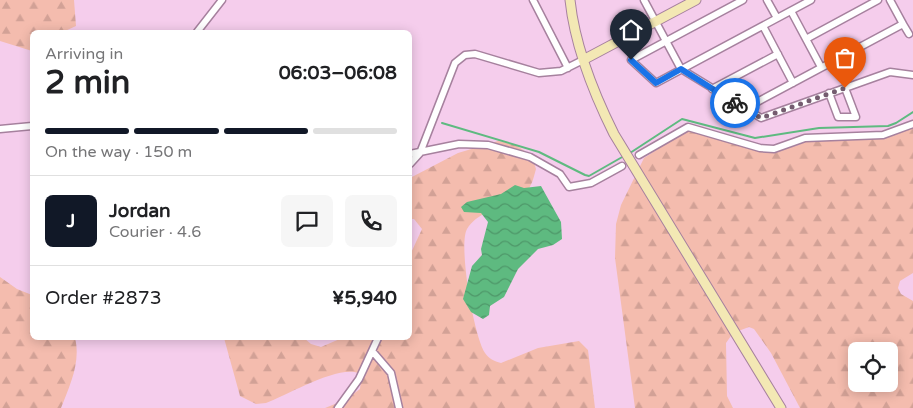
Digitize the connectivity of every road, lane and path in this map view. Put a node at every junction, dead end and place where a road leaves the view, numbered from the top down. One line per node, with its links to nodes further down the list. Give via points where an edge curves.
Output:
1 (222, 0): 16 (street)
2 (533, 0): 22 (street)
3 (570, 0): 21 (street)
4 (696, 0): 13 (street)
5 (743, 0): 19 (street)
6 (767, 0): 12 (street)
7 (811, 0): 11 (street)
8 (878, 0): 18 (street)
9 (890, 0): 14 (street)
10 (645, 1): 13 (street)
11 (791, 11): 12 (street); 18 (street)
12 (777, 18): 15 (street)
13 (655, 22): 19 (street); 21 (street)
14 (903, 24): 17 (street); 23 (street)
15 (762, 26): 20 (street); 24 (street)
16 (199, 30)
17 (909, 34)
18 (806, 39): 23 (street)
19 (666, 41): 24 (street); 24 (street, via 631,60 656,83)
20 (778, 54): 26 (street); 28 (street)
21 (583, 60): 22 (street); 43 (street, via 614,134)
22 (568, 68): 34 (street, via 539,73 475,54 465,55 455,63)
23 (821, 68): 26 (street)
24 (681, 69): 28 (street)
25 (913, 75): 27 (street, via 890,72)
26 (793, 83): 30 (street)
27 (845, 88): 29 (street); 29 (street, via 856,117 838,117)
28 (712, 89): 30 (street)
29 (829, 93): 30 (street, via 761,118)
30 (744, 109)
31 (913, 124): 36 (street, via 882,135 805,138 774,149 760,148 688,127)
32 (30, 126): 33 (street)
33 (0, 129)
34 (420, 153): 35 (street); 37 (street); 38 (street, via 459,144 488,146 530,158 560,174 569,186 591,183)
35 (412, 154)
36 (639, 155)
37 (412, 162)
38 (622, 166)
39 (377, 340): 40 (street)
40 (373, 352): 41 (street); 42 (street, via 391,372)
41 (338, 408)
42 (399, 408)
43 (781, 408)

